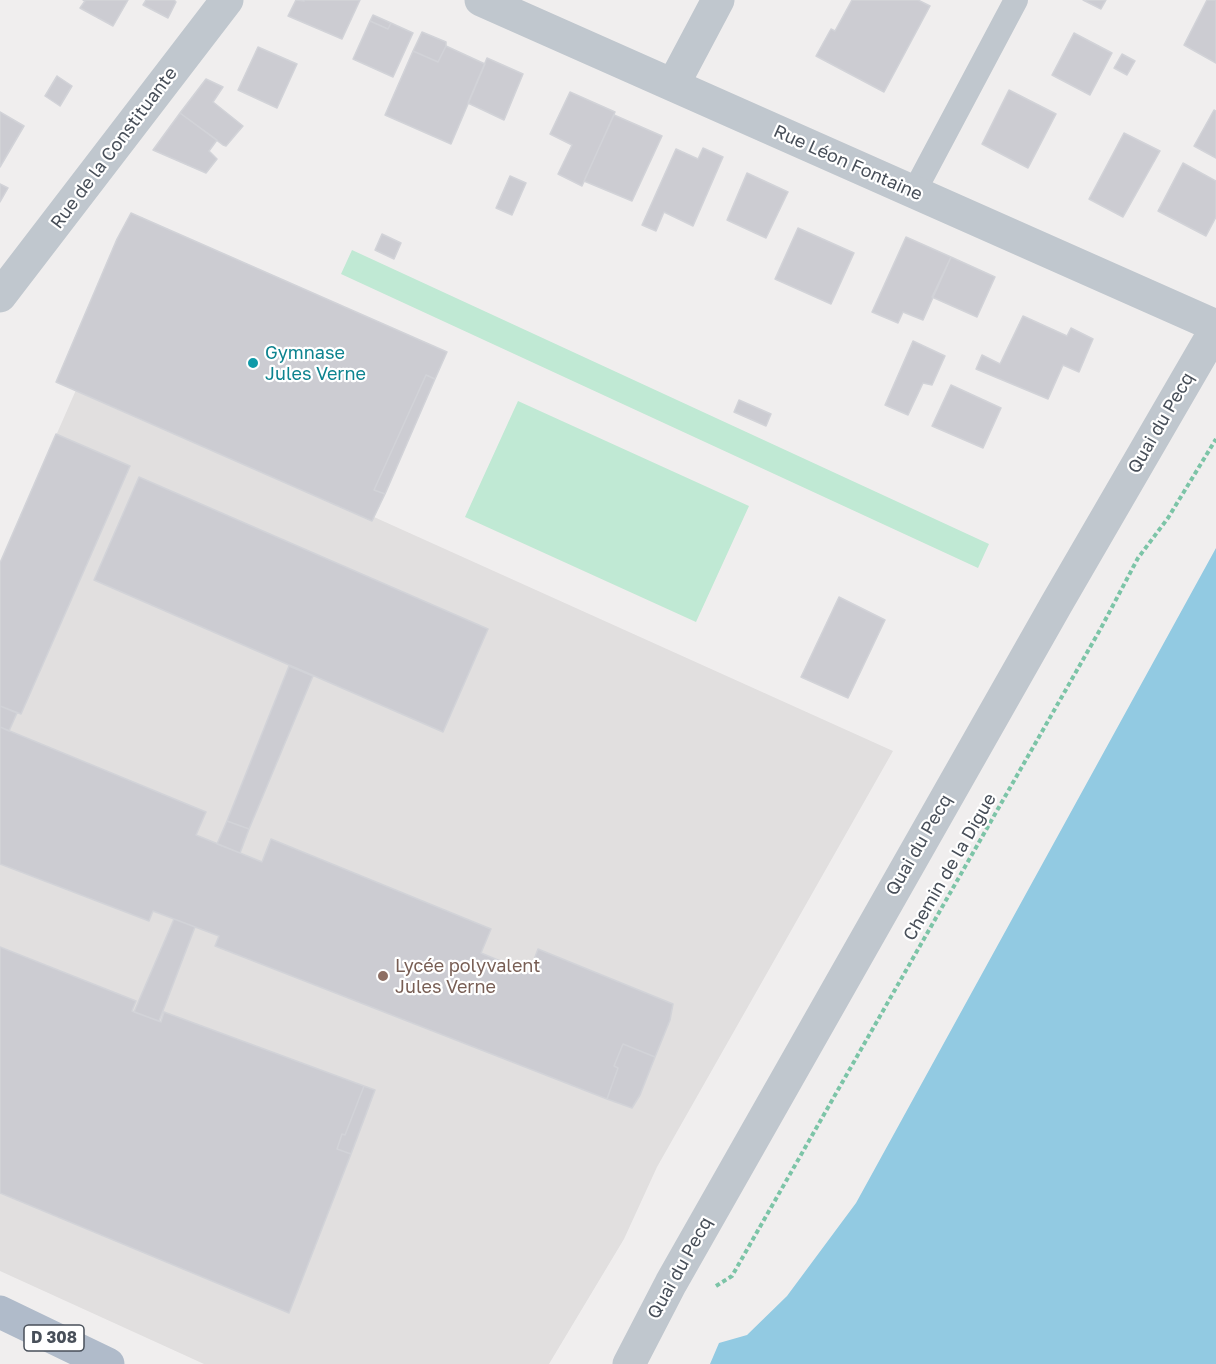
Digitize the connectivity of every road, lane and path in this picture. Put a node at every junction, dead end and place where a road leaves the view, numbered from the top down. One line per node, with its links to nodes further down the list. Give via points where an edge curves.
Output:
1 (227, 0): 7 (street, Rue de la Constituante)
2 (481, 0): 5 (street, Rue Léon Fontaine)
3 (718, 0): 5 (street)
4 (1016, 0): 6 (lane)
5 (673, 85): 6 (street, Rue Léon Fontaine)
6 (914, 192): 8 (street, Rue Léon Fontaine)
7 (0, 296)
8 (1216, 327): 15 (street, Quai du Pecq, via 682,1262)
9 (1216, 440): 10 (path, Chemin de la Digue, via 1138,558 732,1276)
10 (715, 1287)
11 (0, 1312): 14 (main road, D 308)
12 (0, 1326): 13 (main road, D 308)
13 (97, 1364)
14 (108, 1364)
15 (629, 1364)

